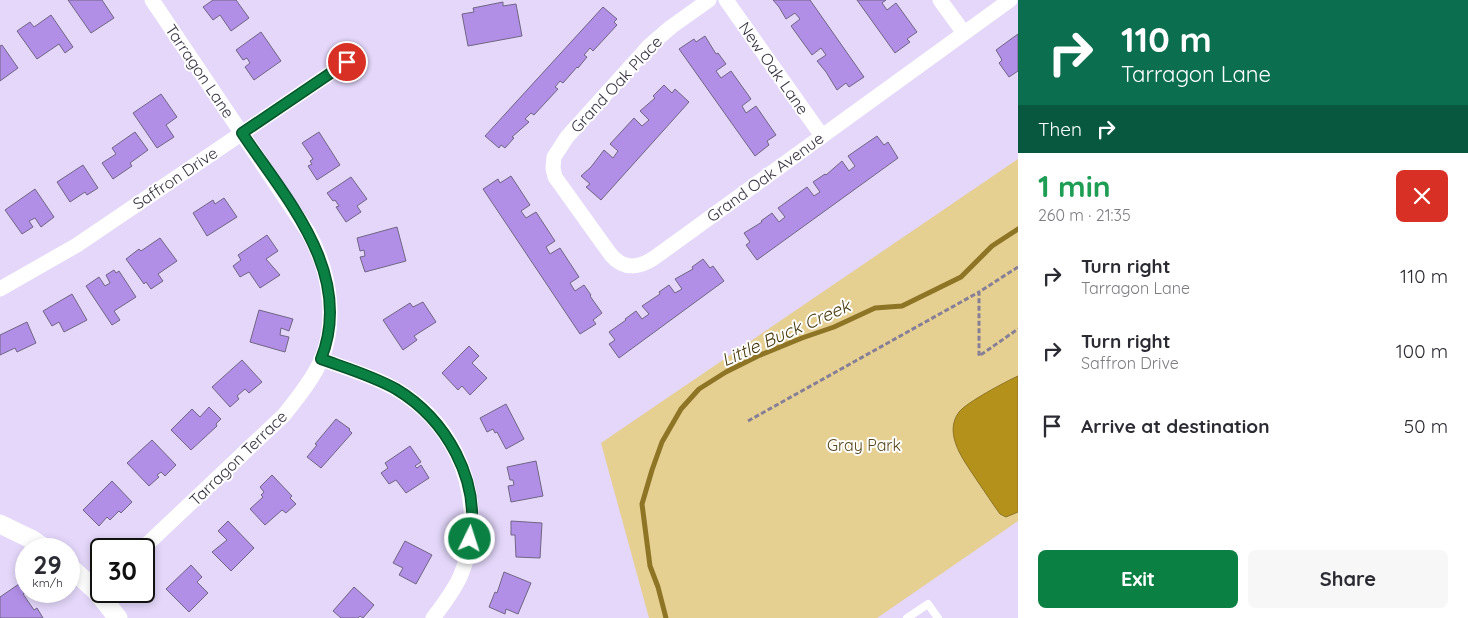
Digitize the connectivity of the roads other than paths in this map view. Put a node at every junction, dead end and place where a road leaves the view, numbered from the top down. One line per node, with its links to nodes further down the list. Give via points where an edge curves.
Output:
1 (152, 0): 8 (street, Tarragon Lane)
2 (709, 0): 10 (street, Grand Oak Place, via 649,46 567,137)
3 (726, 0): 9 (street, New Oak Lane)
4 (940, 0): 6 (street)
5 (1010, 0): 6 (street, Grand Oak Avenue)
6 (964, 33): 9 (street, Grand Oak Avenue)
7 (347, 62): 8 (street, Saffron Drive)
8 (242, 133): 11 (street, Saffron Drive, via 77,245); 12 (street, Tarragon Lane, via 308,232 322,260 330,305 327,341)
9 (822, 136): 10 (street, Grand Oak Avenue, via 654,258 631,267 616,260 555,177 552,168)
10 (554, 157)
11 (0, 289)
12 (321, 359): 15 (street, Tarragon Terrace, via 309,383 284,416); 20 (street, via 408,396 440,427 462,467 472,510 469,547 454,589)
13 (0, 524): 14 (street)
14 (29, 538)
15 (154, 538)
16 (80, 575): 17 (street)
17 (90, 583)
18 (108, 603): 19 (street)
19 (118, 618)
20 (433, 618)
21 (907, 618): 22 (lane, via 928,604)
22 (938, 618)

